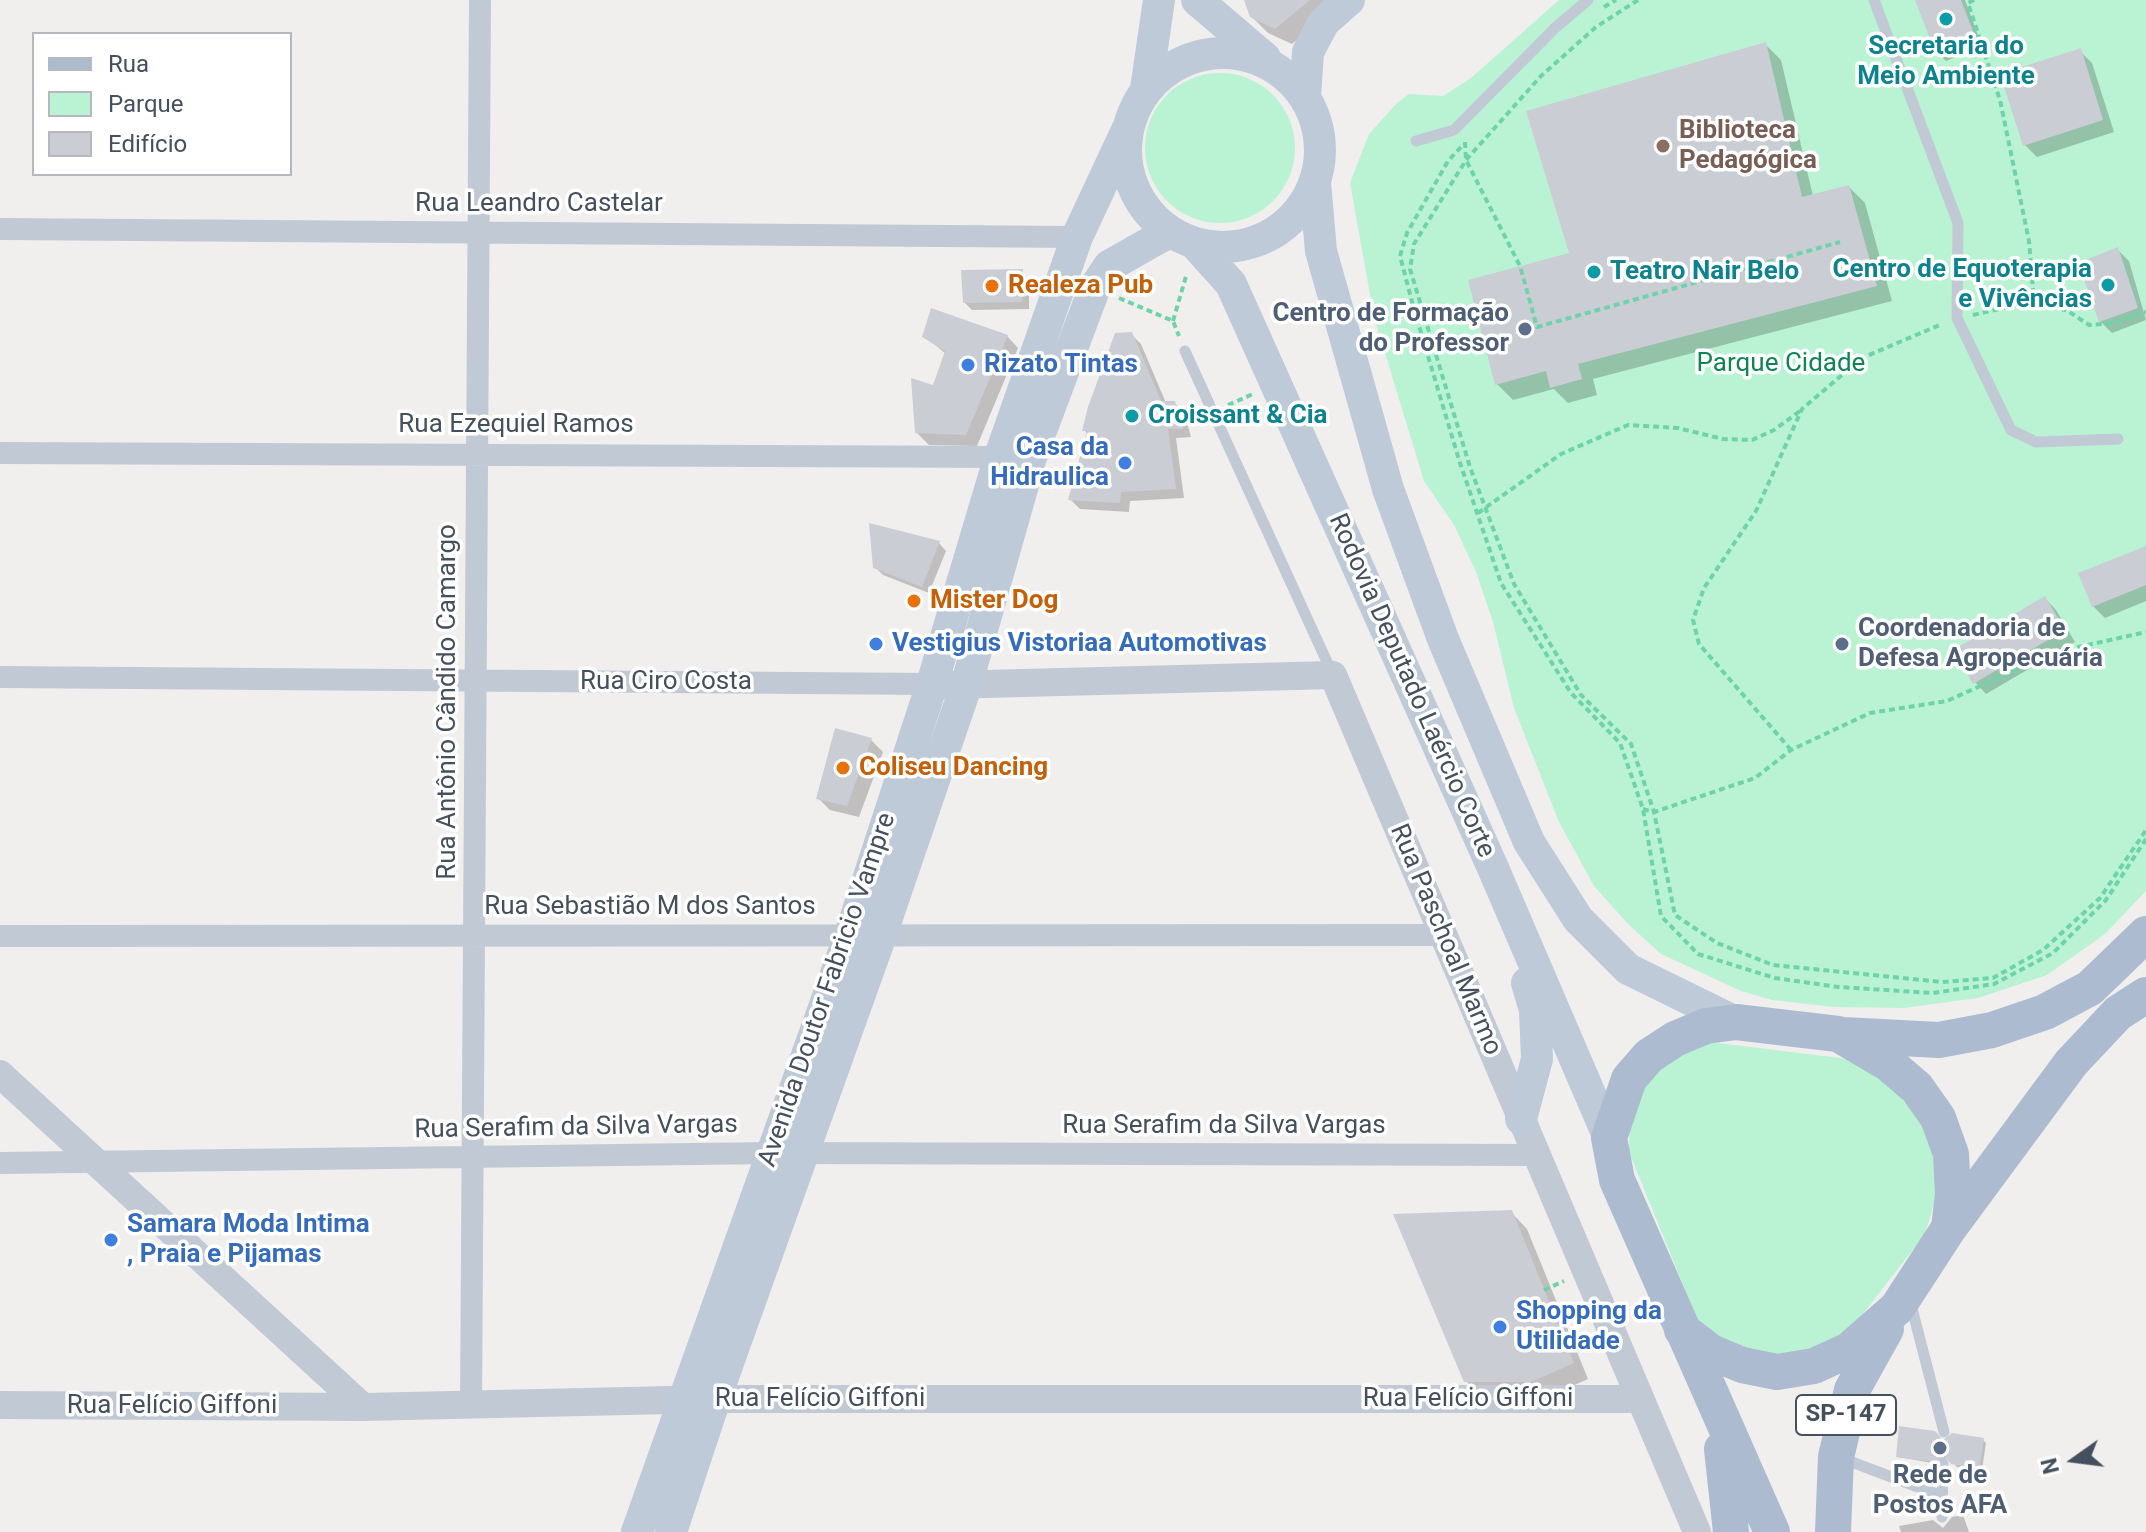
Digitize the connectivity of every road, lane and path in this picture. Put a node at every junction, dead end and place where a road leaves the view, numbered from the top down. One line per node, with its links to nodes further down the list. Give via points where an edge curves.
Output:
1 (480, 0): 22 (street, Rua Antônio Cândido Camargo)
2 (1197, 0): 12 (main road)
3 (1349, 0): 14 (main road, via 1324,22 1308,52)
4 (1588, 0): 17 (lane, via 1454,130)
5 (1616, 0): 11 (path)
6 (1638, 0): 19 (path, via 1596,27 1541,76)
7 (1874, 0): 29 (lane, via 1958,223)
8 (1974, 0): 9 (path)
9 (1967, 1): 27 (path, via 2000,100 2029,241)
10 (1160, 3): 13 (main road)
11 (1594, 14)
12 (1277, 68): 13 (main road, via 1250,56 1193,56); 14 (main road)
13 (1146, 89): 15 (main road)
14 (1305, 97): 20 (main road, via 1317,124 1320,154)
15 (1127, 130): 23 (main road, Avenida Doutor Fabricio Vampre); 24 (main road, via 1126,159 1133,187 1147,212)
16 (1475, 132): 18 (path)
17 (1416, 141)
18 (1465, 142): 19 (path); 40 (path, via 1448,161 1407,233 1400,256)
19 (1466, 160): 25 (path, via 1520,266 1537,327); 39 (path, via 1414,244 1410,269)
20 (1315, 183): 24 (main road, via 1301,209 1280,230 1254,243 1225,248); 59 (main road, Rodovia Deputado Laércio Corte, via 1321,251 1388,489 1443,639 1529,842 1578,919 1628,969)
21 (0, 229): 22 (street, Rua Leandro Castelar)
22 (480, 231): 23 (street, Rua Leandro Castelar); 37 (street, Rua Antônio Cândido Camargo)
23 (1077, 237): 38 (main road, Avenida Doutor Fabricio Vampre)
24 (1182, 238): 26 (main road, Avenida Doutor Fabricio Vampre, via 1117,260); 30 (path); 32 (main road, Rodovia Deputado Laércio Corte, via 1231,284)
25 (1840, 242)
26 (1095, 287): 30 (path); 38 (main road, Avenida Doutor Fabricio Vampre)
27 (2034, 301): 28 (path, via 2068,311 2089,325); 29 (path)
28 (2146, 312)
29 (1957, 318): 33 (path, via 1862,358); 35 (lane, via 2011,430 2036,442)
30 (1173, 321): 31 (path)
31 (1185, 351): 34 (lane, Rua Paschoal Marmo)
32 (1274, 385): 34 (path); 52 (main road, Rodovia Deputado Laércio Corte)
33 (1802, 409): 39 (path, via 1752,440 1628,425 1561,454); 47 (path, via 1756,511 1704,588 1693,620 1699,644)
34 (1211, 413): 42 (lane, Rua Paschoal Marmo)
35 (2118, 439)
36 (0, 453): 37 (street, Rua Ezequiel Ramos)
37 (479, 453): 38 (street, Rua Ezequiel Ramos); 44 (street, Rua Antônio Cândido Camargo)
38 (1015, 457): 45 (main road, Avenida Doutor Fabricio Vampre); 46 (main road, Avenida Doutor Fabricio Vampre)
39 (1486, 510): 40 (path); 49 (path, via 1514,584 1581,695 1631,744)
40 (1478, 513): 48 (path, via 1501,583 1571,693 1620,743)
41 (2145, 634): 47 (path, via 2056,652 1947,701 1870,713)
42 (1333, 675): 46 (street, Rua Ciro Costa); 56 (street, Rua Paschoal Marmo)
43 (0, 677): 44 (street, Rua Ciro Costa)
44 (475, 681): 45 (street, Rua Ciro Costa); 54 (street, Rua Antônio Cândido Camargo)
45 (932, 684): 46 (street, Rua Ciro Costa); 55 (main road, Avenida Doutor Fabricio Vampre)
46 (966, 686): 55 (main road, Avenida Doutor Fabricio Vampre)
47 (1791, 750): 49 (path, via 1755,778)
48 (1643, 809): 49 (path); 51 (path, via 1661,916 1698,954 1775,978 1933,993 1994,984 2053,953 2106,900)
49 (1654, 812): 50 (path, via 1675,915 1717,943 1773,965 1942,982 1993,978 2043,950 2100,898)
50 (2146, 830)
51 (2146, 839)
52 (1493, 868): 62 (main road, via 1535,1010 1537,1059); 63 (main road, Rodovia Deputado Laércio Corte)
53 (2146, 934): 60 (main road, via 2090,988 2045,1012 1992,1030 1939,1040)
54 (475, 935): 55 (street, Rua Sebastião M dos Santos); 57 (street, Rua Sebastião M dos Santos); 66 (street, Rua Antônio Cândido Camargo)
55 (866, 935): 56 (street, Rua Sebastião M dos Santos); 64 (main road, Avenida Doutor Fabricio Vampre)
56 (1443, 935): 62 (street, Rua Paschoal Marmo)
57 (0, 936)
58 (2146, 995): 69 (main road, via 2118,1013 2071,1063)
59 (1736, 1022): 60 (main road); 63 (main road, via 1685,1034 1649,1056 1629,1079)
60 (1838, 1034): 69 (main road, via 1898,1072 1938,1118 1951,1154)
61 (0, 1074): 68 (street)
62 (1521, 1119): 65 (street, Rua Paschoal Marmo)
63 (1609, 1138): 71 (main road, via 1617,1180)
64 (788, 1153): 65 (street, Rua Serafim da Silva Vargas); 66 (street, Rua Serafim da Silva Vargas); 72 (main road, Avenida Doutor Fabricio Vampre); 73 (main road, Avenida Doutor Fabricio Vampre)
65 (1537, 1155): 74 (street, Rua Paschoal Marmo)
66 (473, 1158): 68 (street, Rua Serafim da Silva Vargas); 76 (street, Rua Antônio Cândido Camargo)
67 (0, 1163): 68 (street, Rua Serafim da Silva Vargas)
68 (99, 1165): 77 (street)
69 (1949, 1228): 70 (main road)
70 (1902, 1300): 71 (main road, via 1849,1350 1814,1366 1777,1372 1711,1352); 79 (lane); 80 (main road, SP-147, via 1852,1390)
71 (1682, 1330): 78 (main road)
72 (683, 1399): 73 (street, Rua Felício Giffoni); 76 (street, Rua Felício Giffoni); 84 (main road, Avenida Doutor Fabricio Vampre)
73 (715, 1399): 74 (street, Rua Felício Giffoni); 85 (main road, Avenida Doutor Fabricio Vampre)
74 (1640, 1399): 86 (street, Rua Paschoal Marmo)
75 (0, 1405): 77 (street, Rua Felício Giffoni)
76 (471, 1405): 77 (street, Rua Felício Giffoni)
77 (363, 1407)
78 (1716, 1408): 87 (main road); 88 (main road)
79 (1944, 1432)
80 (1836, 1457): 82 (lane); 89 (main road, SP-147)
81 (1943, 1463): 82 (lane)
82 (1942, 1496): 83 (lane)
83 (1942, 1517)
84 (637, 1532)
85 (671, 1532)
86 (1697, 1532)
87 (1731, 1532)
88 (1772, 1532)
89 (1833, 1532)

